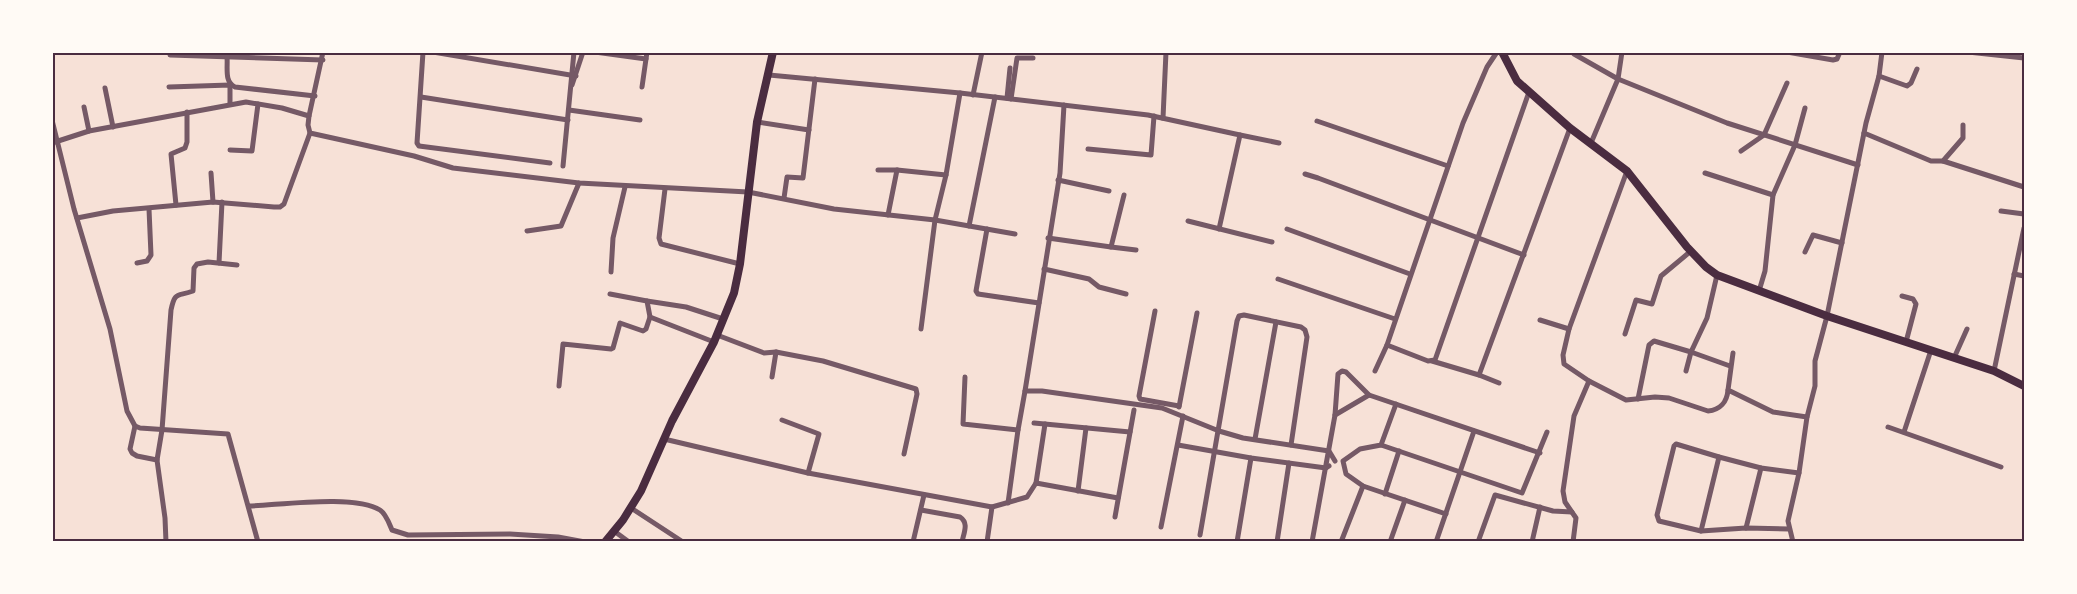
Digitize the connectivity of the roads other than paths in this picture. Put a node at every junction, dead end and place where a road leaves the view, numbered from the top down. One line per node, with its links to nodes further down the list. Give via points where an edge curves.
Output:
1 (323, 52): 24 (street)
2 (423, 52): 41 (street)
3 (433, 52): 27 (street)
4 (574, 52): 27 (street)
5 (583, 52): 27 (street)
6 (595, 52): 21 (street)
7 (773, 52): 28 (main road)
8 (982, 52): 39 (street)
9 (1167, 52): 53 (street)
10 (1500, 52): 37 (main road, via 1517,81); 79 (street, via 1487,67)
11 (1622, 52): 30 (street)
12 (1787, 52): 19 (street)
13 (1840, 52): 19 (street, via 1833,60)
14 (1882, 52): 29 (street)
15 (1968, 52): 17 (street)
16 (1575, 54): 30 (street)
17 (2006, 54): 23 (street)
18 (170, 55): 20 (street)
19 (1807, 55)
20 (228, 56): 24 (street); 33 (street)
21 (647, 56): 35 (street)
22 (1033, 58): 43 (street, via 1017,58)
23 (2025, 58)
24 (322, 60): 40 (street)
25 (1010, 68): 43 (street)
26 (1917, 69): 29 (street, via 1907,86)
27 (574, 75): 49 (street)
28 (769, 75): 31 (street); 58 (main road)
29 (1879, 76): 65 (street)
30 (1618, 79): 67 (street); 70 (street)
31 (815, 80): 38 (street); 62 (street)
32 (1787, 83): 67 (street)
33 (230, 85): 34 (street); 40 (street); 44 (street)
34 (169, 87)
35 (642, 87)
36 (105, 88): 60 (street)
37 (1529, 92): 61 (main road); 116 (street)
38 (960, 93): 39 (street); 86 (street)
39 (973, 95): 42 (street)
40 (315, 96): 51 (street)
41 (421, 97): 55 (street); 76 (street, via 418,146)
42 (995, 97): 43 (street); 108 (street)
43 (1009, 99): 46 (street)
44 (230, 104): 45 (street); 50 (street)
45 (258, 104): 51 (street); 73 (street, via 252,151)
46 (1064, 105): 52 (street); 87 (street)
47 (84, 107): 63 (street)
48 (1804, 108): 71 (street)
49 (569, 110): 55 (street); 56 (street)
50 (187, 112): 60 (street); 99 (street, via 185,148 171,154)
51 (309, 116): 64 (street)
52 (1154, 116): 53 (street); 72 (street, via 1151,155)
53 (1163, 118): 66 (street)
54 (52, 120): 68 (street)
55 (568, 120): 78 (street)
56 (640, 120)
57 (1317, 121): 79 (street)
58 (757, 122): 62 (street); 93 (main road)
59 (1963, 125): 75 (street, via 1963,138)
60 (113, 127): 63 (street)
61 (1570, 128): 70 (main road); 123 (street)
62 (809, 130): 96 (street, via 803,178 787,177)
63 (88, 131): 68 (street)
64 (310, 133): 88 (street, via 453,168); 98 (street, via 282,206)
65 (1863, 133): 75 (street, via 1931,161); 77 (street)
66 (1240, 135): 69 (street); 111 (street)
67 (1764, 135): 71 (street); 74 (street)
68 (55, 142): 104 (street)
69 (1279, 143)
70 (1591, 143): 82 (main road)
71 (1796, 145): 77 (street); 95 (street)
72 (1088, 149)
73 (230, 150)
74 (1741, 151)
75 (1943, 161): 90 (street)
76 (550, 163)
77 (1858, 165): 118 (street)
78 (562, 166)
79 (1448, 166): 106 (street)
80 (878, 170): 81 (street)
81 (897, 170): 86 (street); 103 (street)
82 (1627, 171): 121 (main road); 150 (street)
83 (211, 173): 97 (street)
84 (1705, 173): 95 (street)
85 (1305, 174): 106 (street)
86 (946, 175): 105 (street)
87 (1058, 180): 92 (street); 115 (street)
88 (579, 183): 89 (street); 113 (street, via 561,226)
89 (625, 186): 91 (street); 129 (street, via 613,238)
90 (2025, 187)
91 (665, 189): 93 (street); 126 (street, via 661,244)
92 (1109, 191)
93 (748, 192): 96 (street); 126 (main road)
94 (1124, 195): 119 (street)
95 (1773, 195): 135 (street)
96 (784, 198): 103 (street)
97 (213, 202): 98 (street); 99 (street)
98 (222, 202): 125 (street)
99 (176, 205): 100 (street)
100 (149, 208): 104 (street); 124 (street, via 151,255 147,261)
101 (2001, 211): 102 (street)
102 (2025, 214)
103 (888, 215): 105 (street)
104 (77, 218): 186 (street, via 110,328 127,411)
105 (934, 220): 108 (street); 149 (street)
106 (1429, 220): 116 (street); 130 (street)
107 (1188, 221): 111 (street)
108 (969, 226): 110 (street)
109 (2025, 228): 131 (street)
110 (987, 229): 114 (street); 140 (street, via 978,294)
111 (1219, 229): 117 (street)
112 (1287, 229): 130 (street)
113 (528, 231)
114 (1015, 234)
115 (1048, 238): 119 (street); 128 (street)
116 (1478, 238): 123 (street); 161 (street)
117 (1272, 242)
118 (1842, 243): 122 (street, via 1813,235); 143 (street)
119 (1111, 247): 120 (street)
120 (1136, 250)
121 (1691, 251): 132 (main road); 152 (street, via 1660,276 1652,304 1636,300)
122 (1805, 252)
123 (1524, 255): 166 (street)
124 (137, 262)
125 (219, 263): 127 (street); 190 (street, via 196,264 193,291 173,298)
126 (740, 264): 146 (main road)
127 (237, 265)
128 (1044, 269): 137 (street, via 1089,279 1099,287); 140 (street)
129 (611, 272)
130 (1410, 274): 145 (street)
131 (2014, 274): 133 (street); 165 (street)
132 (1717, 275): 135 (main road); 158 (street, via 1707,318)
133 (2025, 276)
134 (1278, 279): 145 (street)
135 (1759, 291): 143 (main road)
136 (610, 294): 139 (street)
137 (1126, 294)
138 (1902, 296): 154 (street, via 1916,304)
139 (647, 301): 144 (street); 146 (street, via 686,307)
140 (1039, 303): 174 (street)
141 (1155, 311): 178 (street, via 1139,396)
142 (1197, 313): 178 (street)
143 (1827, 316): 154 (main road); 182 (street)
144 (650, 317): 153 (street); 171 (street, via 643,331 618,324 611,349 563,344)
145 (1395, 319): 155 (street)
146 (723, 320): 153 (main road)
147 (1540, 320): 150 (street)
148 (1276, 322): 191 (street, via 1239,316); 197 (street); 199 (street, via 1301,327 1307,336)
149 (921, 328)
150 (1569, 329): 169 (street, via 1564,364)
151 (1968, 329): 160 (street)
152 (1625, 334)
153 (715, 339): 157 (street, via 764,353); 196 (main road)
154 (1906, 342): 156 (main road)
155 (1387, 345): 161 (street); 163 (street)
156 (1931, 350): 160 (main road); 195 (street)
157 (776, 352): 167 (street); 205 (street, via 823,361 916,389)
158 (1691, 352): 162 (street); 164 (street); 176 (street, via 1651,342)
159 (1733, 353): 162 (street)
160 (1954, 358): 165 (main road)
161 (1432, 362): 166 (street)
162 (1730, 366): 173 (street)
163 (1375, 371)
164 (1686, 371)
165 (1994, 371): 172 (main road)
166 (1479, 375): 170 (street)
167 (772, 377)
168 (965, 377): 189 (street, via 963,424)
169 (1589, 381): 176 (street, via 1626,400); 231 (street, via 1574,416 1564,479 1565,502)
170 (1499, 383)
171 (559, 386)
172 (2025, 386)
173 (1728, 390): 176 (street, via 1715,411 1669,398); 182 (street, via 1773,412)
174 (1025, 391): 180 (street, via 1162,408); 189 (street)
175 (1369, 395): 177 (street); 181 (street); 181 (street, via 1342,371 1338,374)
176 (1638, 399)
177 (1396, 404): 192 (street); 200 (street)
178 (1179, 406): 180 (street)
179 (1134, 410): 193 (street)
180 (1181, 415): 191 (street); 198 (street)
181 (1335, 415): 202 (street)
182 (1807, 417): 217 (street)
183 (782, 420): 215 (street, via 819,434)
184 (1034, 423): 185 (street)
185 (1045, 424): 188 (street); 218 (street)
186 (135, 426): 190 (street); 208 (street, via 132,453)
187 (1888, 427): 195 (street)
188 (1086, 428): 193 (street); 220 (street)
189 (1018, 429): 225 (street)
190 (162, 430): 208 (street); 226 (street, via 228,434)
191 (1219, 431): 197 (street); 201 (street)
192 (1474, 431): 204 (street); 216 (street)
193 (1130, 432): 223 (street)
194 (1547, 432): 204 (street)
195 (1904, 432): 212 (street)
196 (664, 439): 215 (street); 229 (main road)
197 (1255, 440): 199 (street)
198 (1178, 444): 201 (street); 234 (street)
199 (1292, 445): 202 (street)
200 (1381, 445): 203 (street); 210 (street, via 1360,449)
201 (1215, 451): 206 (street); 239 (street)
202 (1329, 451): 209 (street); 213 (street)
203 (1399, 451): 216 (street); 221 (street)
204 (1540, 453): 216 (street, via 1521,493)
205 (904, 454)
206 (1251, 458): 211 (street); 249 (street)
207 (1719, 458): 214 (street); 238 (street); 238 (street, via 1679,444 1674,446 1657,518)
208 (157, 460): 240 (street)
209 (1335, 461): 210 (street); 213 (street)
210 (1343, 461): 219 (street, via 1347,474)
211 (1289, 462): 213 (street); 250 (street)
212 (2001, 466)
213 (1326, 468): 251 (street)
214 (1761, 468): 217 (street); 235 (street)
215 (808, 472): 222 (street)
216 (1460, 472): 232 (street)
217 (1799, 473): 236 (street)
218 (1036, 483): 220 (street); 225 (street, via 1027,497)
219 (1363, 486): 221 (street); 252 (street)
220 (1078, 492): 223 (street)
221 (1385, 494): 224 (street)
222 (924, 495): 227 (street); 230 (street)
223 (1118, 498): 233 (street)
224 (1405, 500): 232 (street); 253 (street)
225 (1008, 503): 227 (street)
226 (249, 506): 241 (street); 242 (street, via 345,502 383,511 392,530 408,536 507,534)
227 (992, 507): 248 (street)
228 (1539, 507): 231 (street); 255 (street, via 1495,495); 256 (street)
229 (631, 508): 237 (main road); 245 (street)
230 (921, 510): 246 (street); 247 (street, via 965,520)
231 (1572, 512): 257 (street, via 1576,518)
232 (1446, 514): 254 (street)
233 (1115, 518)
234 (1161, 527)
235 (1746, 528): 236 (street); 238 (street)
236 (1789, 529): 258 (street)
237 (614, 531): 243 (main road); 244 (street)
238 (1701, 531)
239 (1200, 535)
240 (166, 542)
241 (258, 542)
242 (585, 542)
243 (605, 542)
244 (629, 542)
245 (683, 542)
246 (913, 542)
247 (962, 542)
248 (987, 542)
249 (1237, 542)
250 (1277, 542)
251 (1312, 542)
252 (1341, 542)
253 (1390, 542)
254 (1436, 542)
255 (1478, 542)
256 (1532, 542)
257 (1573, 542)
258 (1793, 542)

